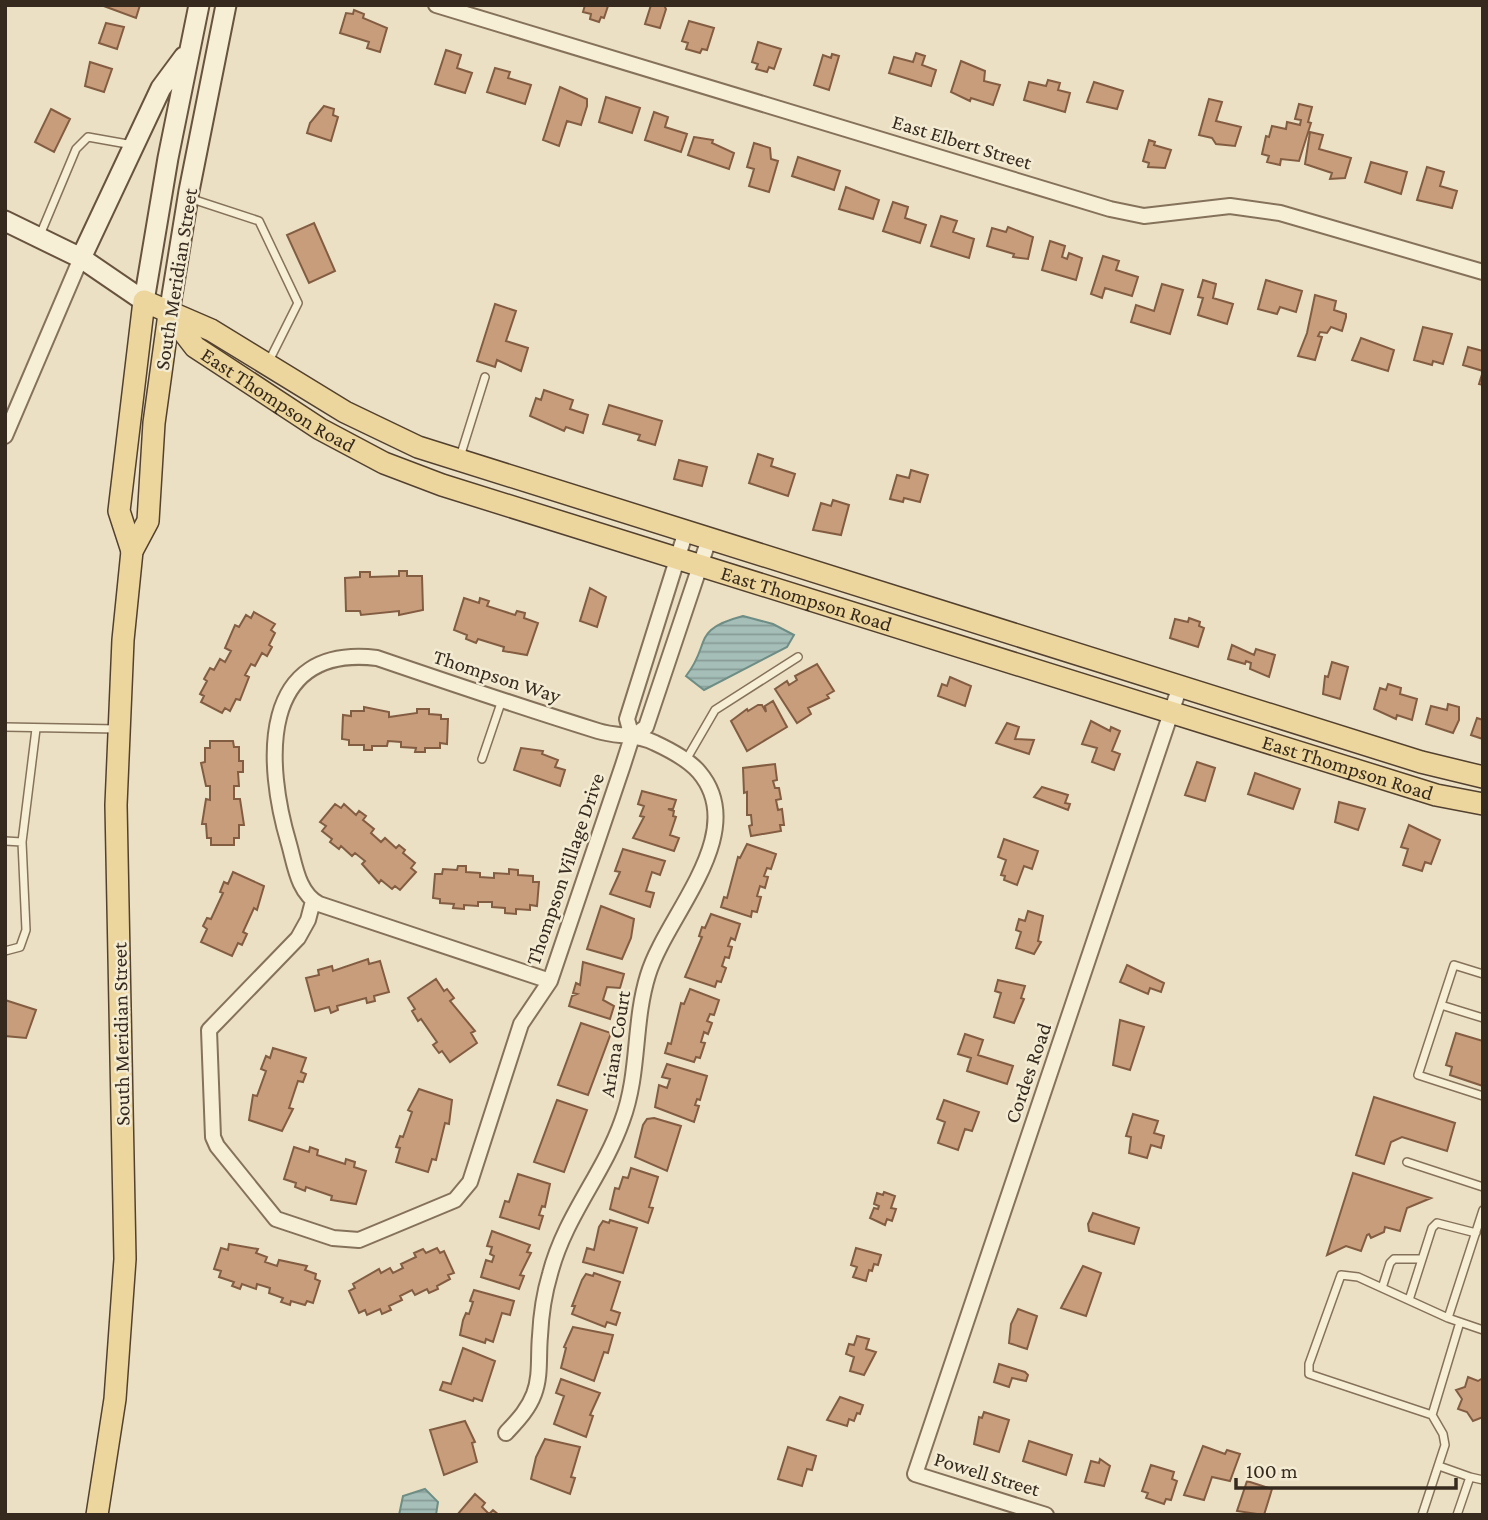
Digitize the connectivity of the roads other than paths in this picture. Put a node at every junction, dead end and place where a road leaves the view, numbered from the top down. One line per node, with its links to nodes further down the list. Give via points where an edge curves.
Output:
1 (199, 5): 4 (main road, South Meridian Street)
2 (226, 5): 6 (main road, South Meridian Street)
3 (436, 5): 10 (street, East Elbert Street, via 1110,209 1151,216 1230,206 1267,211)
4 (190, 49): 5 (main road, South Meridian Street, via 161,88); 11 (main road, South Meridian Street)
5 (134, 145): 8 (lane, via 88,137 76,149); 9 (main road, South Meridian Street)
6 (188, 198): 12 (main road, South Meridian Street); 13 (lane, via 259,221 298,303)
7 (5, 221): 8 (main road, East Thompson Road)
8 (40, 236): 9 (main road, East Thompson Road)
9 (81, 258): 11 (main road, East Thompson Road); 15 (street, South Meridian Street)
10 (1483, 272)
11 (144, 300): 12 (main road, East Thompson Road); 19 (main road, South Meridian Street, via 119,511)
12 (169, 314): 13 (main road, East Thompson Road, via 211,330); 19 (main road, South Meridian Street, via 154,423 148,521); 20 (main road, East Thompson Road, via 195,347 320,429 384,463)
13 (267, 366): 16 (main road, East Thompson Road, via 389,435)
14 (485, 377): 16 (lane)
15 (5, 436)
16 (458, 461): 17 (main road, East Thompson Road)
17 (686, 531): 18 (main road, East Thompson Road); 20 (street, Thompson Village Drive)
18 (709, 538): 21 (street, Thompson Village Drive); 23 (main road, East Thompson Road)
19 (132, 551): 28 (main road, South Meridian Street)
20 (678, 559): 21 (main road, East Thompson Road); 29 (street, Thompson Village Drive, via 627,719)
21 (700, 566): 25 (main road, East Thompson Road); 29 (street, Thompson Village Drive, via 646,727)
22 (798, 657): 31 (lane, via 715,710)
23 (1180, 686): 25 (street, Cordes Road); 32 (main road, East Thompson Road)
24 (502, 700): 29 (street, Thompson Way, via 601,732); 30 (lane); 36 (street, Thompson Way, via 376,658 348,657 321,663 304,673 286,694 277,720 280,810 302,888)
25 (1172, 712): 33 (main road, East Thompson Road, via 1436,795); 56 (street, Cordes Road)
26 (5, 727): 27 (lane)
27 (36, 729): 28 (lane); 35 (lane)
28 (118, 729): 59 (main road, South Meridian Street, via 125,1259 115,1399)
29 (632, 737): 31 (street, Ariana Court, via 657,743); 39 (street, Thompson Village Drive)
30 (482, 759)
31 (685, 761): 54 (street, Ariana Court, via 704,779 712,797 714,836 697,880 666,930 651,966 626,1111 559,1246 543,1306 537,1382 528,1407)
32 (1483, 777)
33 (1483, 804)
34 (5, 841): 35 (lane)
35 (22, 842): 37 (lane, via 26,930 20,947)
36 (313, 901): 39 (street); 39 (street, Thompson Village Drive, via 298,938 209,1030 210,1121 217,1146 270,1215 333,1238 359,1240 463,1194 521,1024)
37 (5, 951)
38 (1483, 974): 40 (lane, via 1454,965)
39 (550, 981)
40 (1441, 1005): 41 (lane); 42 (lane, via 1418,1075)
41 (1483, 1018)
42 (1483, 1096)
43 (1407, 1162): 44 (lane)
44 (1483, 1187)
45 (1483, 1210): 46 (lane)
46 (1476, 1233): 47 (lane, via 1437,1223); 50 (lane)
47 (1422, 1259): 48 (lane, via 1394,1259); 49 (lane)
48 (1382, 1288): 49 (lane); 53 (lane, via 1341,1275 1309,1374)
49 (1409, 1300): 50 (lane)
50 (1448, 1318): 51 (lane)
51 (1460, 1322): 52 (lane); 53 (lane)
52 (1483, 1331)
53 (1432, 1415): 55 (lane, via 1445,1445)
54 (506, 1433)
55 (1439, 1466): 57 (lane); 61 (lane)
56 (915, 1474): 60 (street, Powell Street)
57 (1470, 1477): 58 (lane); 62 (lane)
58 (1483, 1480)
59 (97, 1515)
60 (1046, 1515)
61 (1422, 1515)
62 (1457, 1515)

